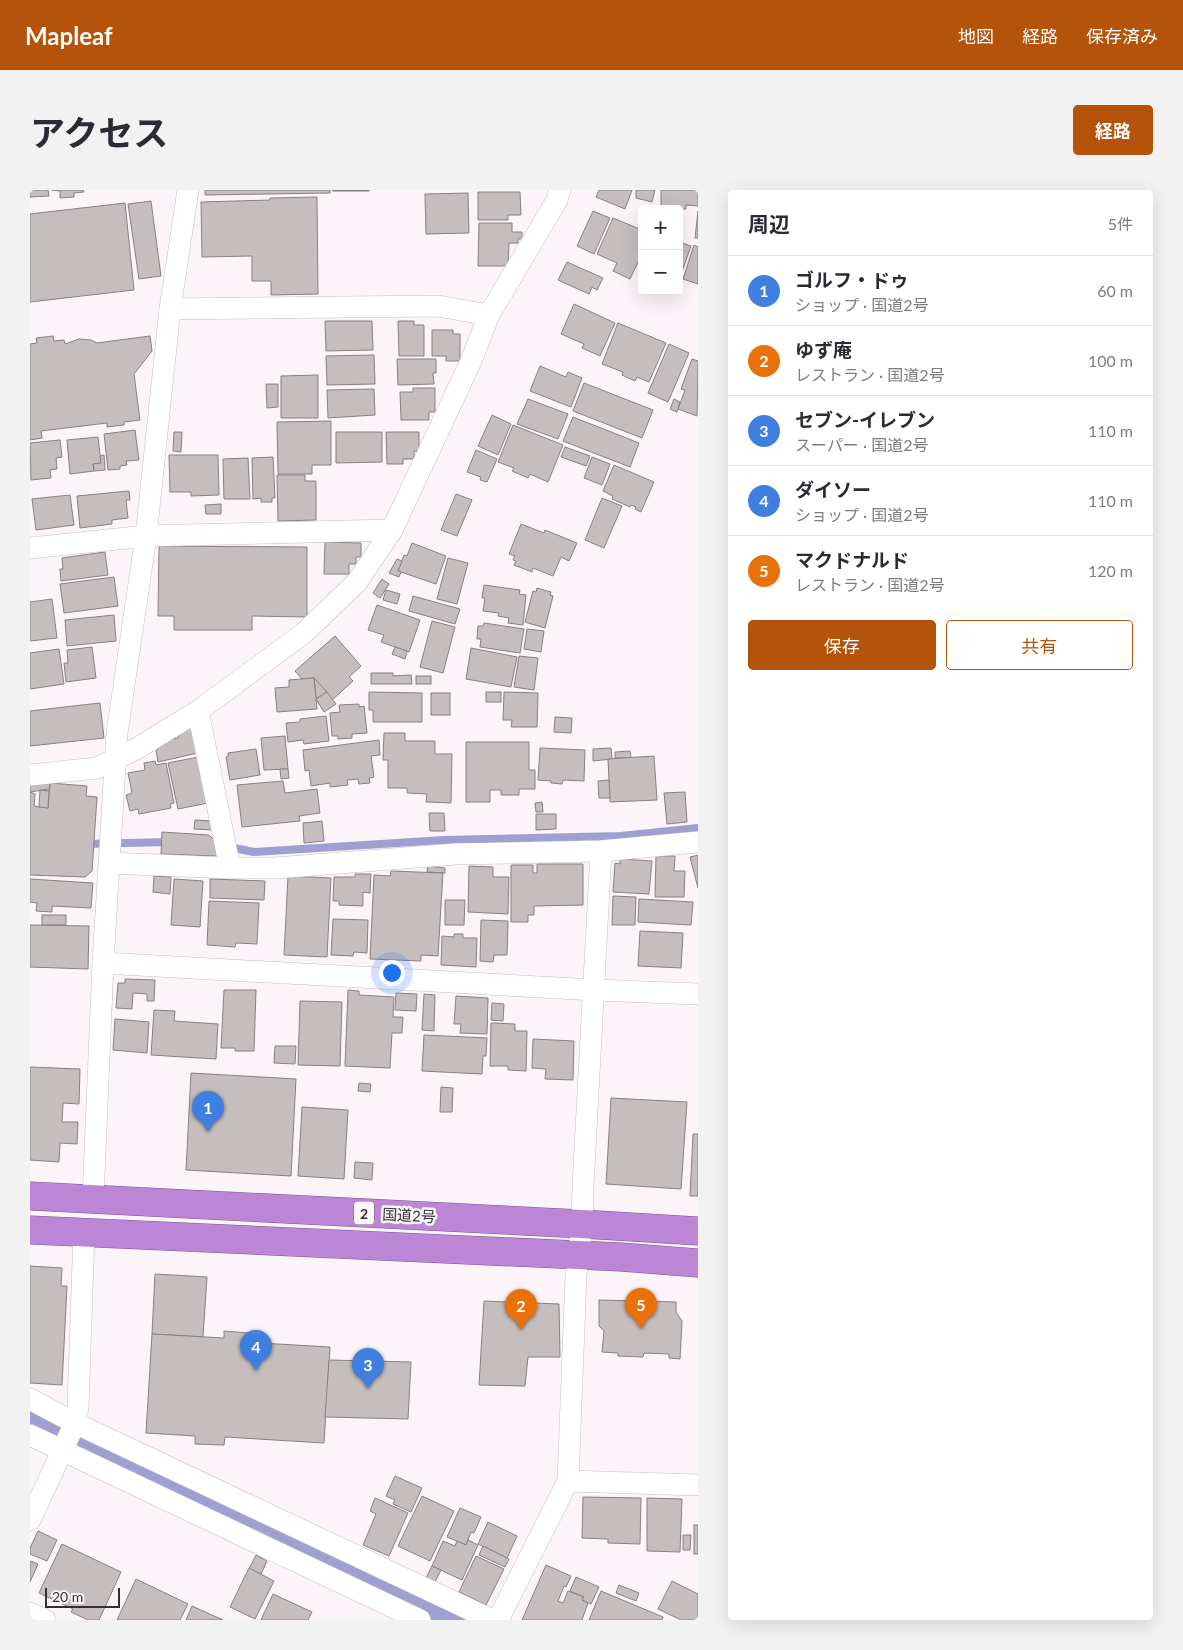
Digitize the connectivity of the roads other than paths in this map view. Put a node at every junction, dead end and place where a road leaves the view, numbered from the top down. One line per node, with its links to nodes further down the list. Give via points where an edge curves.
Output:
1 (188, 190): 3 (street)
2 (560, 190): 4 (street)
3 (170, 309): 4 (street, via 438,306); 6 (street)
4 (489, 315): 5 (street, via 471,361)
5 (392, 530): 6 (street); 8 (street, via 357,582 304,633)
6 (146, 536): 7 (street); 9 (street)
7 (30, 548)
8 (198, 711): 9 (street); 14 (street)
9 (116, 759): 10 (street, via 97,768); 13 (street)
10 (30, 776)
11 (698, 842): 12 (street)
12 (601, 851): 14 (street, via 456,854 275,868); 16 (street)
13 (110, 863): 14 (street); 15 (street)
14 (230, 868)
15 (103, 963): 16 (street); 19 (street)
16 (595, 990): 17 (street); 20 (street)
17 (698, 994)
18 (30, 1196): 19 (highway, 国道2号 / 2)
19 (93, 1199): 20 (highway, 国道2号 / 2)
20 (582, 1224): 22 (highway, 国道2号 / 2); 24 (street)
21 (30, 1230): 23 (highway, 2)
22 (698, 1231)
23 (84, 1233): 24 (highway, 2); 28 (street, via 78,1408)
24 (579, 1255): 25 (highway, 2); 29 (street)
25 (698, 1263)
26 (30, 1399): 28 (street)
27 (30, 1436): 28 (street)
28 (68, 1437): 31 (street); 34 (street); 35 (street)
29 (568, 1481): 30 (street); 36 (street)
30 (698, 1485)
31 (30, 1520)
32 (30, 1613): 33 (street)
33 (45, 1620)
34 (420, 1620)
35 (492, 1620)
36 (498, 1620)

